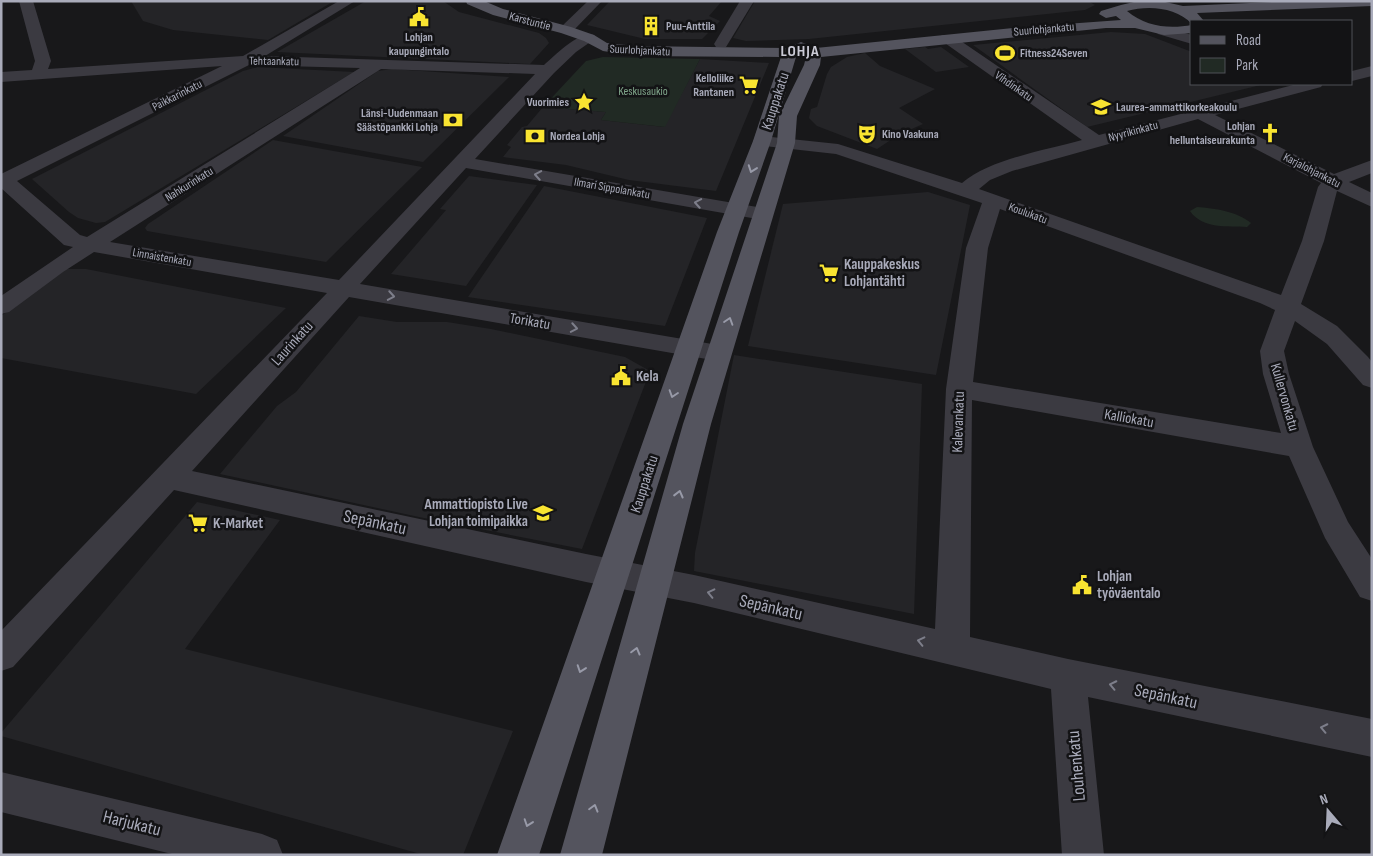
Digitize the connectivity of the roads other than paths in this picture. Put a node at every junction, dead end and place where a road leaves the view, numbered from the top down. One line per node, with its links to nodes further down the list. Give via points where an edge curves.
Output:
1 (26, 1): 25 (street, via 43,61)
2 (349, 1): 21 (street, Paikkarinkatu)
3 (472, 1): 16 (main road, Karstuntie, via 498,12)
4 (596, 1): 16 (street, Laurinkatu)
5 (747, 1): 19 (street)
6 (1372, 2): 10 (main road)
7 (1152, 3): 8 (main road, Suurlohjankatu); 10 (main road, Suurlohjankatu)
8 (1126, 6): 13 (main road); 20 (main road, Suurlohjankatu, via 1094,17)
9 (1372, 8): 12 (main road)
10 (1181, 10): 11 (main road)
11 (1196, 20)
12 (1213, 20)
13 (1136, 24): 15 (main road); 17 (main road, Suurlohjankatu)
14 (1190, 29): 15 (main road)
15 (1163, 31): 18 (street)
16 (578, 34): 19 (main road, Suurlohjankatu, via 646,44); 20 (main road, Suurlohjankatu, via 603,47 635,51); 23 (street, Laurinkatu, via 571,49)
17 (947, 38): 20 (main road, Suurlohjankatu); 30 (street, Vihdinkatu)
18 (1190, 39)
19 (721, 44): 20 (main road, Suurlohjankatu)
20 (801, 51): 31 (main road, Kauppakatu, via 812,65)
21 (246, 60): 22 (street, Tehtaankatu); 25 (street, Tehtaankatu); 34 (street, Paikkarinkatu)
22 (380, 64): 23 (street, Tehtaankatu); 40 (street, Nahkurinkatu)
23 (548, 70): 32 (street, Laurinkatu)
24 (1372, 71): 26 (street)
25 (38, 75): 27 (street, Tehtaankatu)
26 (1353, 76)
27 (1, 77)
28 (1304, 85): 29 (street, Nyyrikinkatu)
29 (1199, 114): 30 (street, Nyyrikinkatu); 35 (street, Karjalohjankatu)
30 (1089, 136): 36 (street, Nyyrikinkatu, via 986,174)
31 (774, 142): 36 (street, Koulukatu, via 838,149); 39 (main road, Kauppakatu)
32 (461, 162): 39 (street, Ilmari Sippolankatu, one-way to 32); 41 (street, Laurinkatu)
33 (1372, 166): 35 (street)
34 (2, 180): 40 (street, Linnaistenkatu, via 72,240)
35 (1333, 180): 38 (street, Karjalohjankatu); 43 (street, Kullervonkatu)
36 (965, 191): 37 (street, Koulukatu)
37 (993, 200): 43 (street, Koulukatu); 47 (street, Kalevankatu, via 977,248)
38 (1372, 200)
39 (750, 212): 44 (main road, Kauppakatu); 45 (main road, Kauppakatu, one-way to 39)
40 (92, 245): 41 (street, Linnaistenkatu); 42 (street, Nahkurinkatu, via 55,267)
41 (342, 288): 44 (street, Torikatu, one-way to 44); 49 (street, Laurinkatu)
42 (1, 307)
43 (1289, 307): 46 (street, Koulukatu, via 1338,339); 48 (street, Kullervonkatu, via 1272,351)
44 (689, 348): 45 (street, Torikatu); 50 (main road, Kauppakatu, one-way to 50)
45 (718, 353): 51 (main road, Kauppakatu, one-way to 45)
46 (1372, 379)
47 (959, 389): 48 (street, Kalliokatu); 53 (street, Kalevankatu)
48 (1299, 447): 52 (street, Kullervonkatu, via 1336,529)
49 (169, 478): 50 (street, Sepänkatu); 54 (street, Laurinkatu)
50 (613, 573): 51 (street, Sepänkatu); 59 (main road, Kauppakatu, one-way to 59)
51 (654, 582): 53 (street, Sepänkatu, one-way to 51); 60 (main road, Kauppakatu, one-way to 51)
52 (1372, 587)
53 (952, 648): 55 (street, Sepänkatu)
54 (1, 655)
55 (1068, 676): 56 (street, Sepänkatu, one-way to 55); 61 (street, Louhenkatu)
56 (1372, 738)
57 (1, 792): 58 (street, Harjukatu)
58 (262, 855)
59 (518, 855)
60 (581, 855)
61 (1083, 855)

